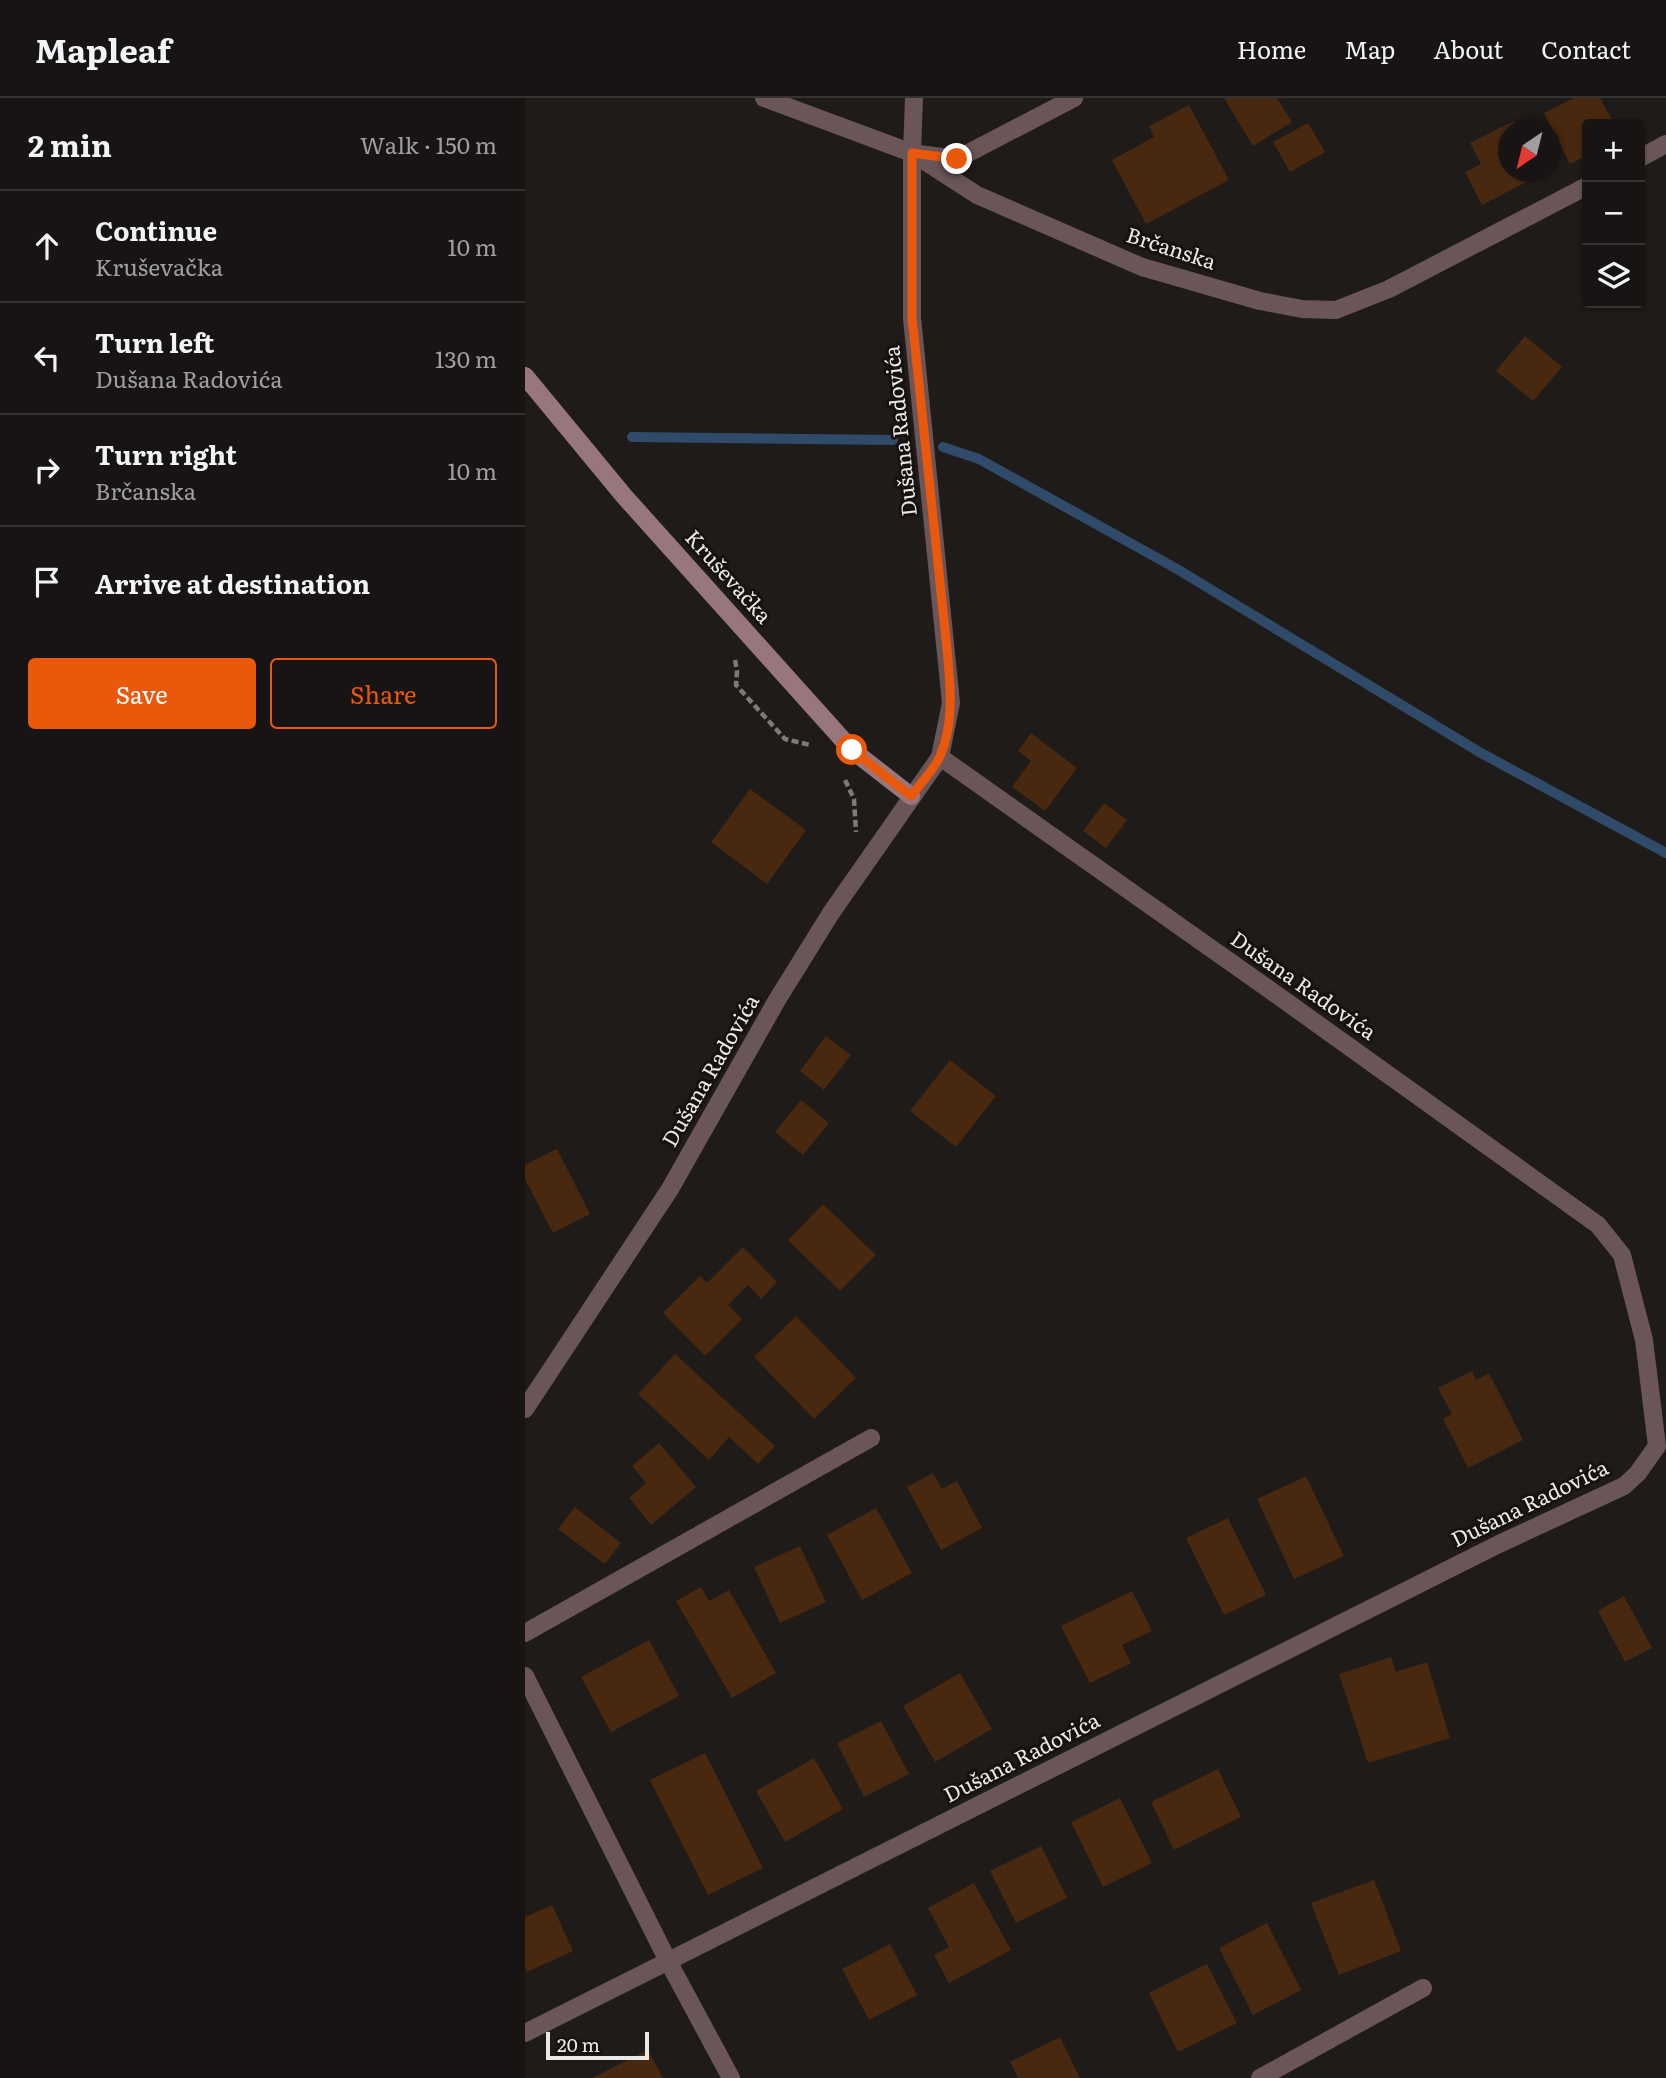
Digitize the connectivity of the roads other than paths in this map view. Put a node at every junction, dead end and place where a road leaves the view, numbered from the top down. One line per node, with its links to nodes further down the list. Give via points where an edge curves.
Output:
1 (764, 98): 5 (street)
2 (914, 98): 5 (street, Dušana Radovića)
3 (1074, 98): 5 (street, via 957,159)
4 (1666, 144): 6 (street)
5 (912, 153): 7 (street, Brčanska, via 977,195 1142,267 1302,309 1336,310 1389,289); 9 (street, Dušana Radovića, via 912,318 951,704)
6 (1645, 155)
7 (1582, 189)
8 (525, 376): 10 (street, Kruševačka, via 624,496 852,750)
9 (940, 757): 10 (street, Dušana Radovića); 15 (street, Dušana Radovića, via 1598,1225 1622,1255 1644,1340 1657,1446 1623,1486)
10 (911, 796): 11 (street, Dušana Radovića, via 777,1000 670,1189)
11 (525, 1409)
12 (871, 1438): 13 (street)
13 (525, 1633)
14 (525, 1676): 15 (street)
15 (669, 1961): 17 (street, Dušana Radovića); 18 (street)
16 (1423, 1989): 19 (street)
17 (525, 2033)
18 (731, 2078)
19 (1260, 2078)

